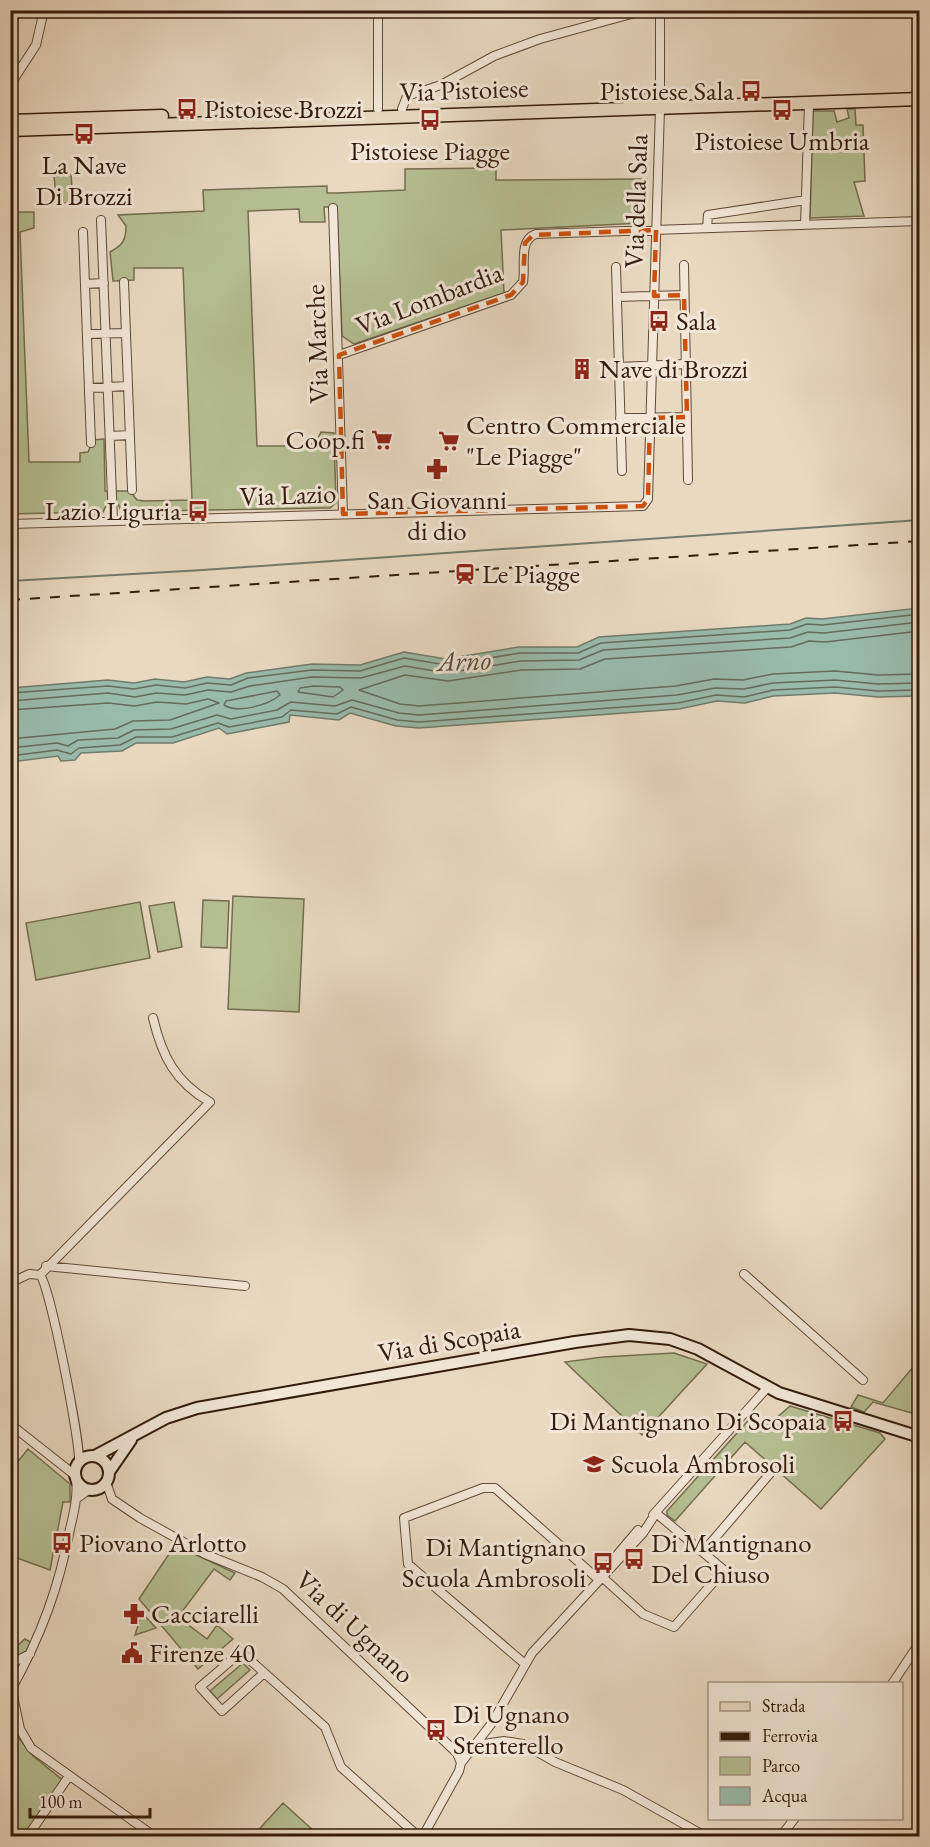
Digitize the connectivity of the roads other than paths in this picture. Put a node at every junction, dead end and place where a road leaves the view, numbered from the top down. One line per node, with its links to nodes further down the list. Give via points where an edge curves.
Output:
1 (44, 10): 5 (street, via 36,45)
2 (359, 10): 10 (street, via 378,13)
3 (646, 10): 11 (street, via 494,56 441,85 407,96)
4 (660, 10): 9 (street, Via della Sala)
5 (10, 85)
6 (920, 92): 9 (main road, Via Pistoiese)
7 (920, 99): 8 (main road, Via Pistoiese)
8 (809, 103): 9 (main road, Via Pistoiese); 14 (street)
9 (660, 104): 11 (main road, Via Pistoiese); 13 (main road, Via Pistoiese); 20 (street, Via della Sala)
10 (378, 109): 11 (main road, Via Pistoiese); 12 (main road, Via Pistoiese)
11 (402, 109)
12 (10, 121)
13 (10, 130)
14 (806, 200): 18 (street); 19 (street, via 708,215)
15 (333, 208): 33 (street, Via Marche)
16 (101, 220): 25 (street)
17 (920, 221): 18 (street, Via Lombardia)
18 (804, 225): 19 (street, Via Lombardia)
19 (707, 228): 20 (street, Via Lombardia)
20 (656, 230): 27 (street, Via della Sala); 33 (street, Via Lombardia, via 533,235 525,243 524,282 511,295)
21 (83, 232): 26 (street)
22 (684, 265): 28 (street, Via della Sala)
23 (615, 267): 29 (street, Via della Sala)
24 (124, 282): 30 (street)
25 (104, 283): 26 (street); 32 (street)
26 (85, 284): 31 (street)
27 (654, 296): 28 (street, Via della Sala); 29 (street, Via della Sala); 35 (street, Via della Sala)
28 (684, 296): 34 (street, Via della Sala)
29 (616, 297): 36 (street, Via della Sala)
30 (126, 333): 32 (street); 37 (street)
31 (87, 334): 32 (street); 39 (street)
32 (106, 334): 38 (street)
33 (339, 355): 50 (street, Via Marche)
34 (686, 364): 35 (street); 40 (street, Via della Sala)
35 (652, 366): 36 (street); 42 (street, Via della Sala)
36 (618, 367): 41 (street, Via della Sala)
37 (128, 386): 38 (street); 43 (street)
38 (107, 387): 39 (street); 44 (street)
39 (89, 388): 45 (street)
40 (687, 417): 42 (street); 47 (street, Via della Sala)
41 (620, 418): 42 (street); 46 (street, Via della Sala)
42 (650, 418): 49 (street, Via della Sala, via 648,499)
43 (130, 435): 44 (street); 48 (street)
44 (110, 436): 51 (street)
45 (91, 443)
46 (622, 471)
47 (688, 480)
48 (132, 490)
49 (638, 507): 50 (street, Via Lazio)
50 (343, 514): 51 (street, Via Lazio)
51 (113, 521): 52 (street, Via Lazio)
52 (10, 524)
53 (153, 1018): 54 (street, via 161,1050 189,1090 210,1102)
54 (46, 1266): 56 (street); 58 (street)
55 (744, 1274): 59 (street)
56 (40, 1275): 57 (street, via 29,1274); 64 (street, via 46,1284)
57 (10, 1283)
58 (245, 1286)
59 (863, 1380)
60 (767, 1388): 62 (street, Via di Scopaia, via 688,1345 662,1337 628,1335 219,1404 166,1418); 63 (street, Via di Scopaia); 72 (street)
61 (10, 1424): 69 (street)
62 (135, 1435): 65 (street, Via di Scopaia); 68 (street, Via di Scopaia)
63 (920, 1437)
64 (78, 1443): 65 (street); 66 (street)
65 (94, 1456): 66 (street); 68 (street, Via di Ugnano, via 105,1462)
66 (79, 1463): 69 (street)
67 (773, 1470): 73 (street)
68 (108, 1477): 70 (street, via 99,1488); 83 (street, Via di Ugnano, via 112,1498 157,1528 283,1589 456,1752)
69 (76, 1478): 70 (street); 71 (street)
70 (90, 1489): 71 (street)
71 (76, 1499): 76 (street, via 62,1574)
72 (656, 1513): 73 (street); 74 (street, via 643,1533)
73 (703, 1552): 74 (street, via 724,1570 674,1627 643,1614)
74 (600, 1577): 78 (street); 78 (street, via 495,1488 483,1488 404,1518 408,1564)
75 (920, 1642): 80 (street)
76 (32, 1653): 77 (street); 81 (street)
77 (10, 1664)
78 (525, 1664): 82 (street)
79 (264, 1672): 79 (street, via 241,1652 200,1687 222,1711); 88 (street, via 325,1727 348,1775)
80 (893, 1682)
81 (11, 1685): 84 (street, via 26,1742)
82 (477, 1745): 83 (street); 90 (street, via 504,1741 523,1744 623,1790)
83 (461, 1763): 89 (street)
84 (69, 1776): 86 (street); 87 (street)
85 (794, 1820): 91 (street)
86 (28, 1836)
87 (154, 1836)
88 (418, 1836)
89 (423, 1836)
90 (705, 1836)
91 (782, 1836)

